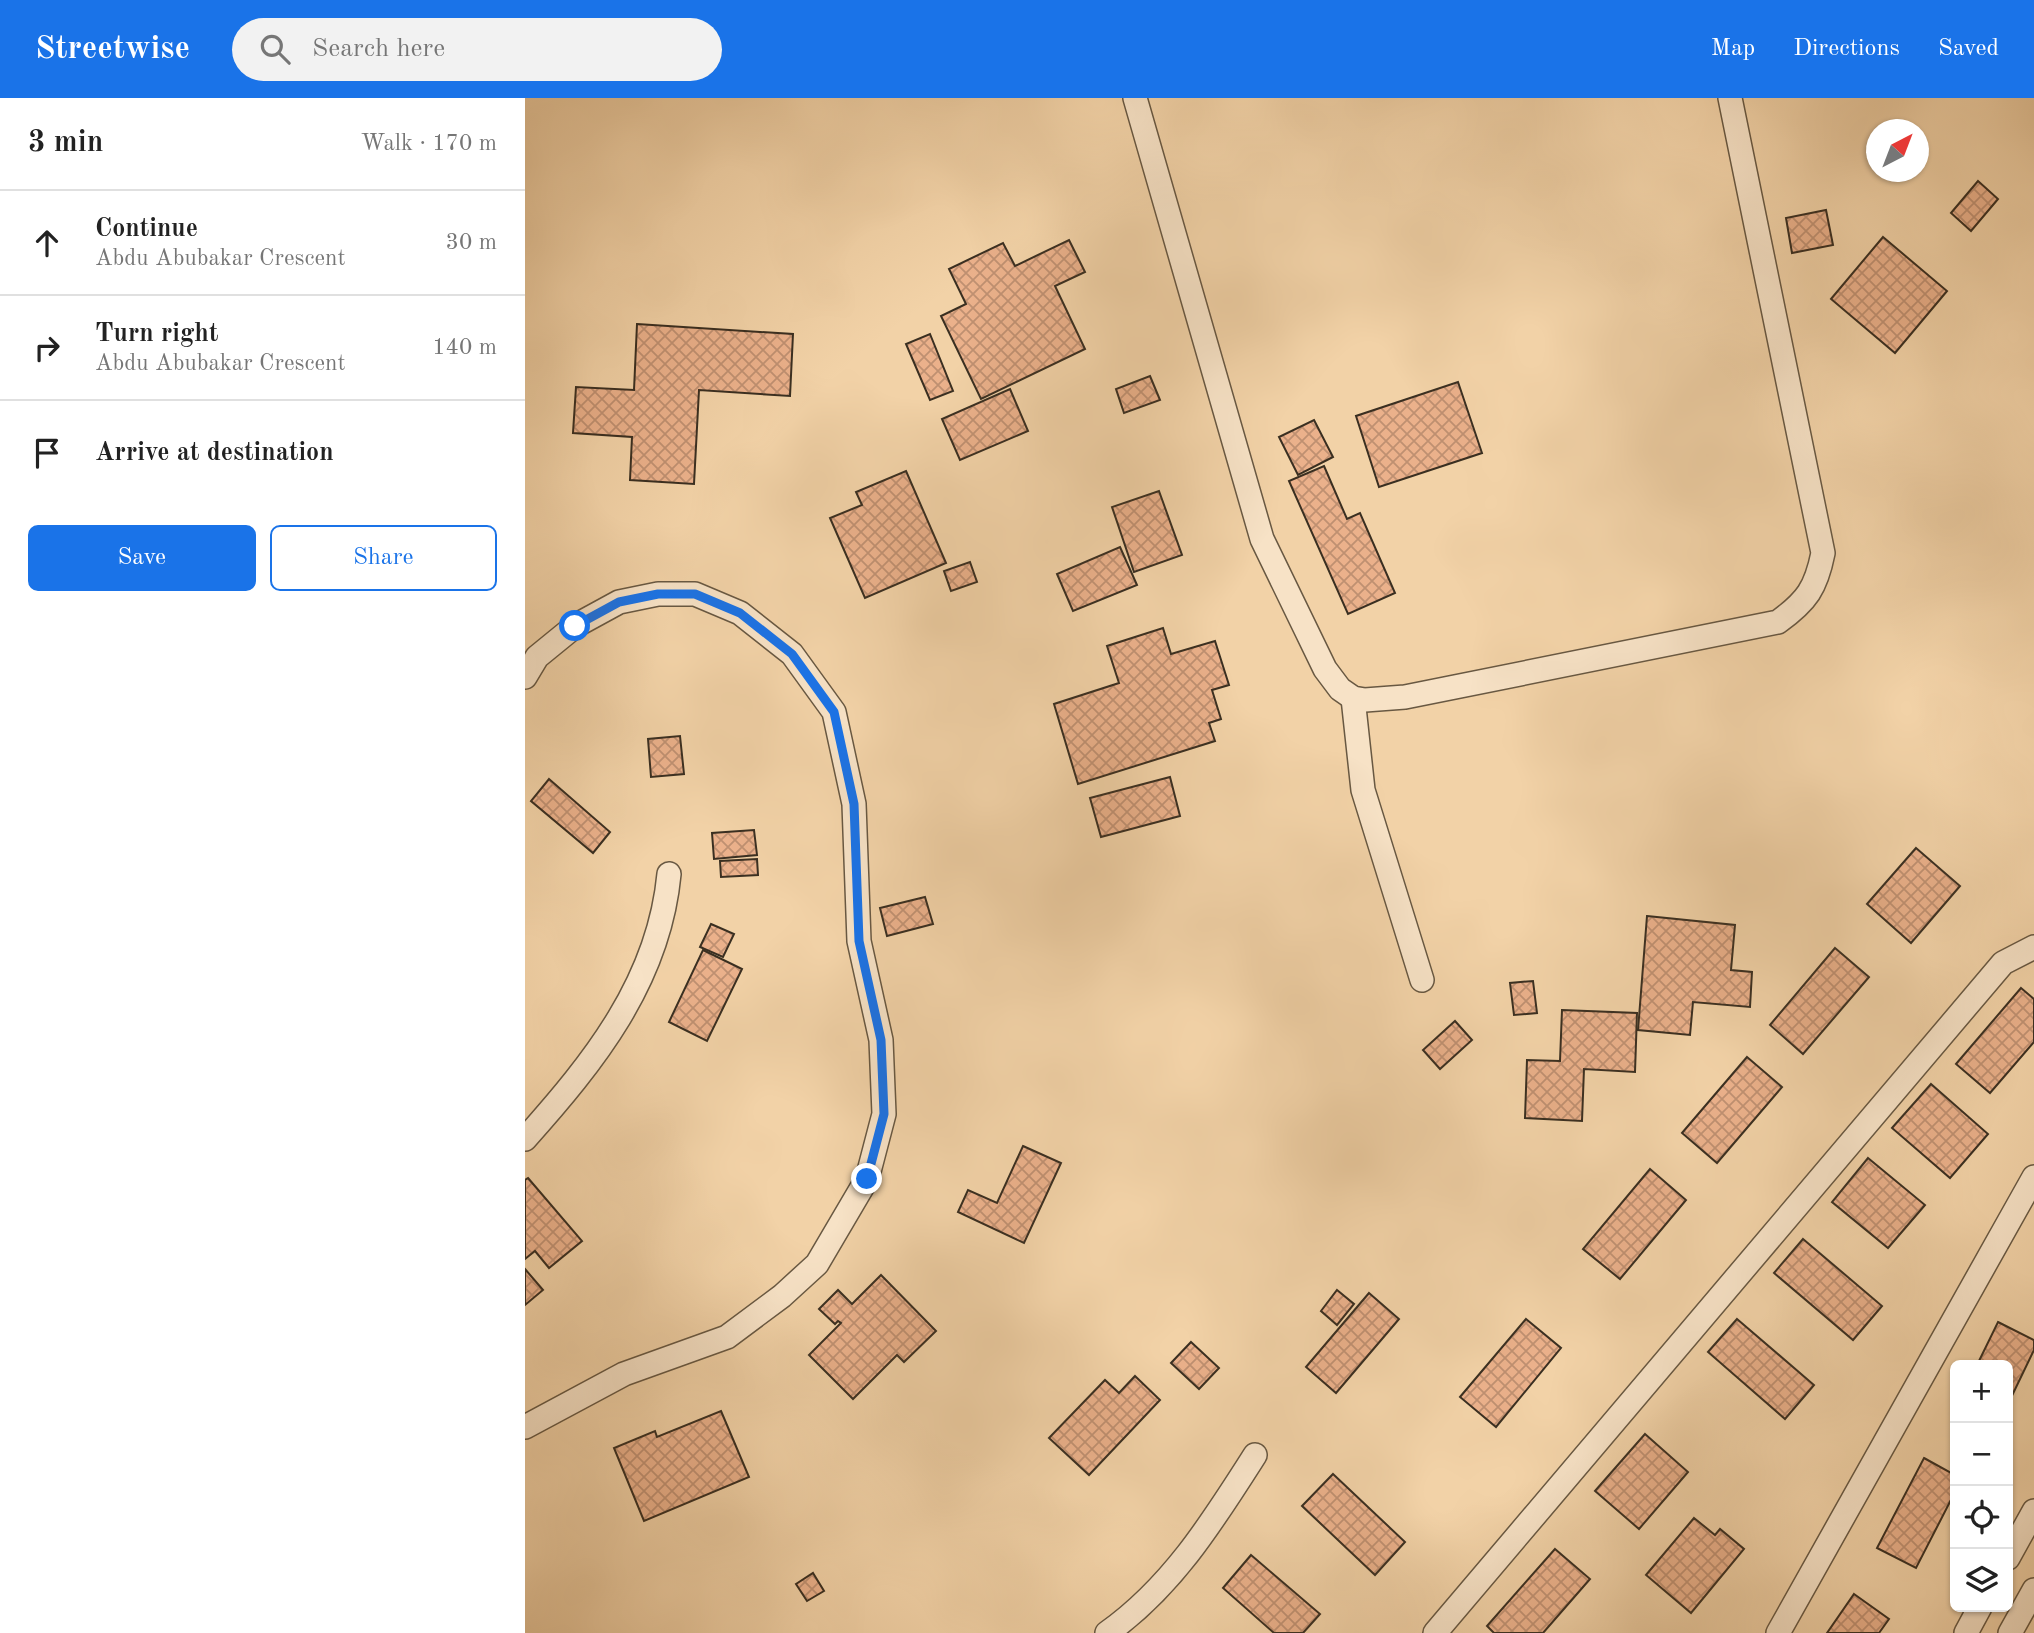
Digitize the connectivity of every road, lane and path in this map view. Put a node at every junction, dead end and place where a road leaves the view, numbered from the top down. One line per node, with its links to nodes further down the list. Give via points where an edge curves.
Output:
1 (1135, 98): 4 (street, via 1262,539 1325,669)
2 (1730, 98): 4 (street, via 1823,553 1818,582 1799,607 1778,622 1405,696)
3 (525, 677): 10 (street, via 537,657 575,626 619,602 658,594 695,594 740,613 792,654 834,712 854,804 859,941 881,1040 884,1114 867,1179 817,1264 782,1296 727,1337 624,1374)
4 (1353, 698): 7 (street, via 1363,790)
5 (669, 874): 8 (street, via 665,914 638,982 605,1043)
6 (2034, 947): 17 (street, via 2003,963)
7 (1422, 980)
8 (525, 1139)
9 (2034, 1177): 18 (street)
10 (525, 1427)
11 (1255, 1455): 16 (street, via 1199,1543 1136,1612)
12 (2034, 1511): 13 (street)
13 (2013, 1549)
14 (2034, 1590): 20 (street)
15 (1977, 1612): 19 (street)
16 (1107, 1633)
17 (1435, 1633)
18 (1778, 1633)
19 (1965, 1633)
20 (2010, 1633)

